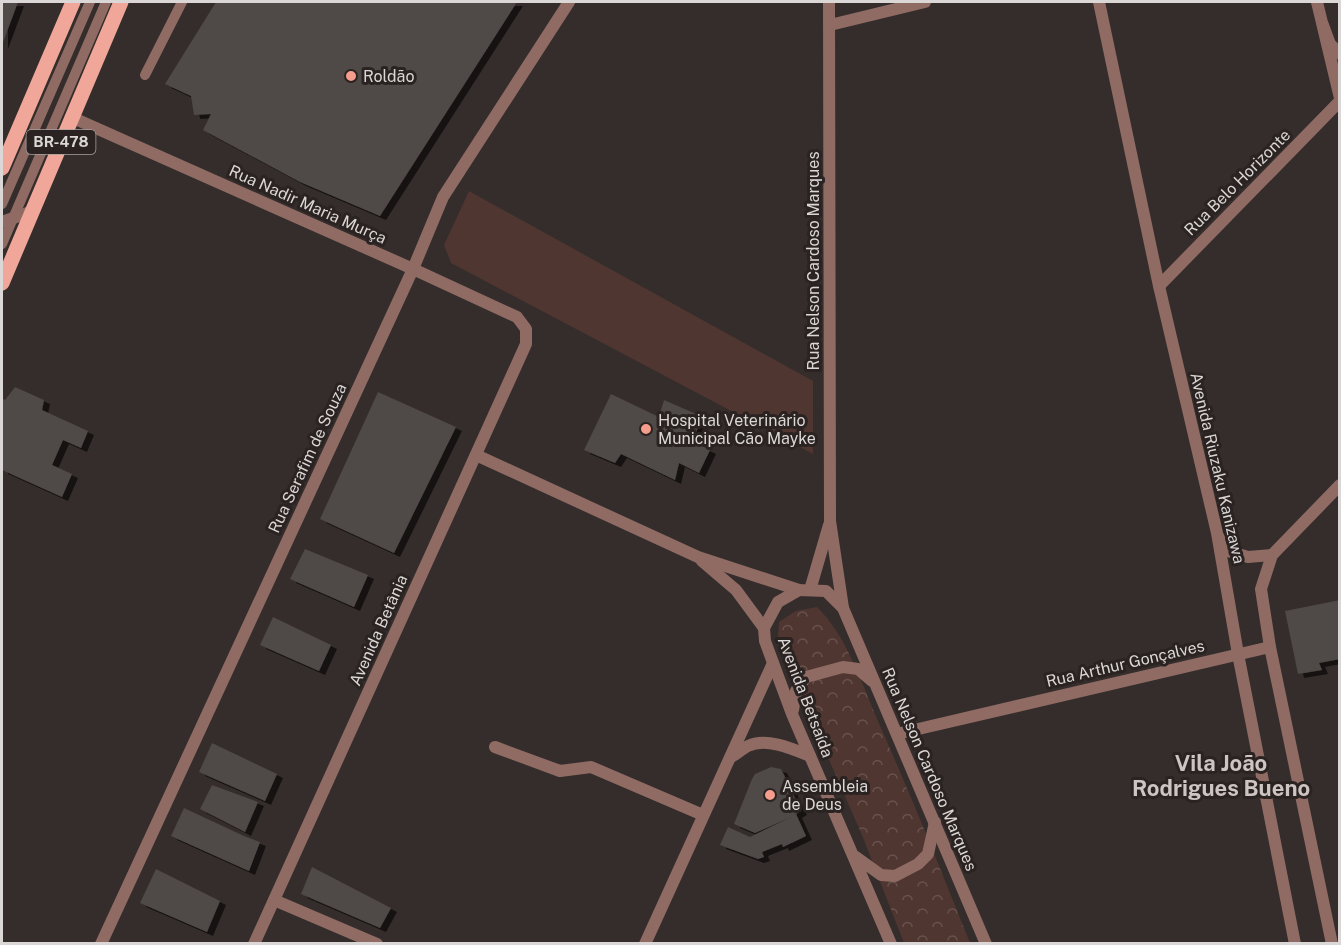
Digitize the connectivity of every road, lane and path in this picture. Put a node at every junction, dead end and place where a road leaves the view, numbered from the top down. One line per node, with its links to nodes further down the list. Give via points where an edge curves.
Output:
1 (73, 2): 17 (main road, BR-478)
2 (90, 2): 18 (lane)
3 (106, 2): 20 (lane)
4 (121, 2): 16 (main road, BR-478)
5 (182, 2): 14 (lane)
6 (569, 2): 22 (street, Rua Serafim de Souza, via 444,197)
7 (829, 2): 11 (street, Rua Nelson Cardoso Marques)
8 (925, 2): 11 (street)
9 (1099, 2): 24 (street, Avenida Riuzaku Kanizawa)
10 (1317, 2): 12 (street)
11 (830, 25): 28 (street, Rua Nelson Cardoso Marques)
12 (1323, 25): 13 (street, via 1330,44); 15 (street)
13 (1340, 54)
14 (145, 75)
15 (1340, 100): 24 (street, Rua Belo Horizonte)
16 (71, 117): 19 (main road, BR-478); 22 (street, Rua Nadir Maria Murça)
17 (2, 168)
18 (2, 204)
19 (33, 211): 20 (street); 23 (main road, BR-478)
20 (7, 220): 21 (lane)
21 (2, 244)
22 (413, 269): 25 (street, Rua Nadir Maria Murça, via 517,317); 48 (street, Rua Serafim de Souza)
23 (2, 283)
24 (1159, 286): 29 (street, Avenida Riuzaku Kanizawa)
25 (526, 329): 26 (street, Avenida Betânia, via 526,344)
26 (476, 455): 31 (street, Avenida Betsaída); 47 (street, Avenida Betânia)
27 (1340, 485): 30 (street)
28 (830, 521): 32 (street, Rua Nelson Cardoso Marques); 33 (street, Rua Nelson Cardoso Marques)
29 (1217, 533): 30 (street, via 1228,551 1248,557); 36 (street, Avenida Riuzaku Kanizawa)
30 (1272, 555): 35 (street, via 1261,589)
31 (698, 557): 32 (street, Avenida Betsaída); 34 (street, Avenida Betsaída, via 736,590)
32 (805, 590): 33 (street, Rua Nelson Cardoso Marques, via 826,591); 34 (street, Avenida Betsaída, via 778,602)
33 (843, 608): 38 (street, Rua Nelson Cardoso Marques)
34 (764, 628): 37 (street, Avenida Betsaída)
35 (1270, 647): 36 (street, Rua Arthur Gonçalves); 55 (street)
36 (1238, 654): 40 (street, Rua Arthur Gonçalves); 54 (street, Avenida Riuzaku Kanizawa)
37 (773, 663): 39 (street, Avenida Betsaída); 43 (street)
38 (875, 683): 39 (street, via 858,669 843,667 806,677 796,691); 40 (street, Rua Nelson Cardoso Marques)
39 (792, 714): 42 (street, Avenida Betsaída)
40 (897, 734): 45 (street, Rua Nelson Cardoso Marques)
41 (495, 747): 44 (street, via 560,771 591,767)
42 (810, 756): 43 (street, via 764,743 750,745); 46 (street, Avenida Betsaída)
43 (730, 758): 44 (street)
44 (704, 815): 51 (street)
45 (935, 822): 46 (street, via 928,854 895,876 881,875); 53 (street, Rua Nelson Cardoso Marques)
46 (855, 856): 52 (street, Avenida Betsaída)
47 (274, 900): 49 (street, Avenida Betânia); 50 (street)
48 (101, 944)
49 (254, 944)
50 (377, 944)
51 (645, 944)
52 (891, 944)
53 (986, 944)
54 (1295, 944)
55 (1332, 944)

